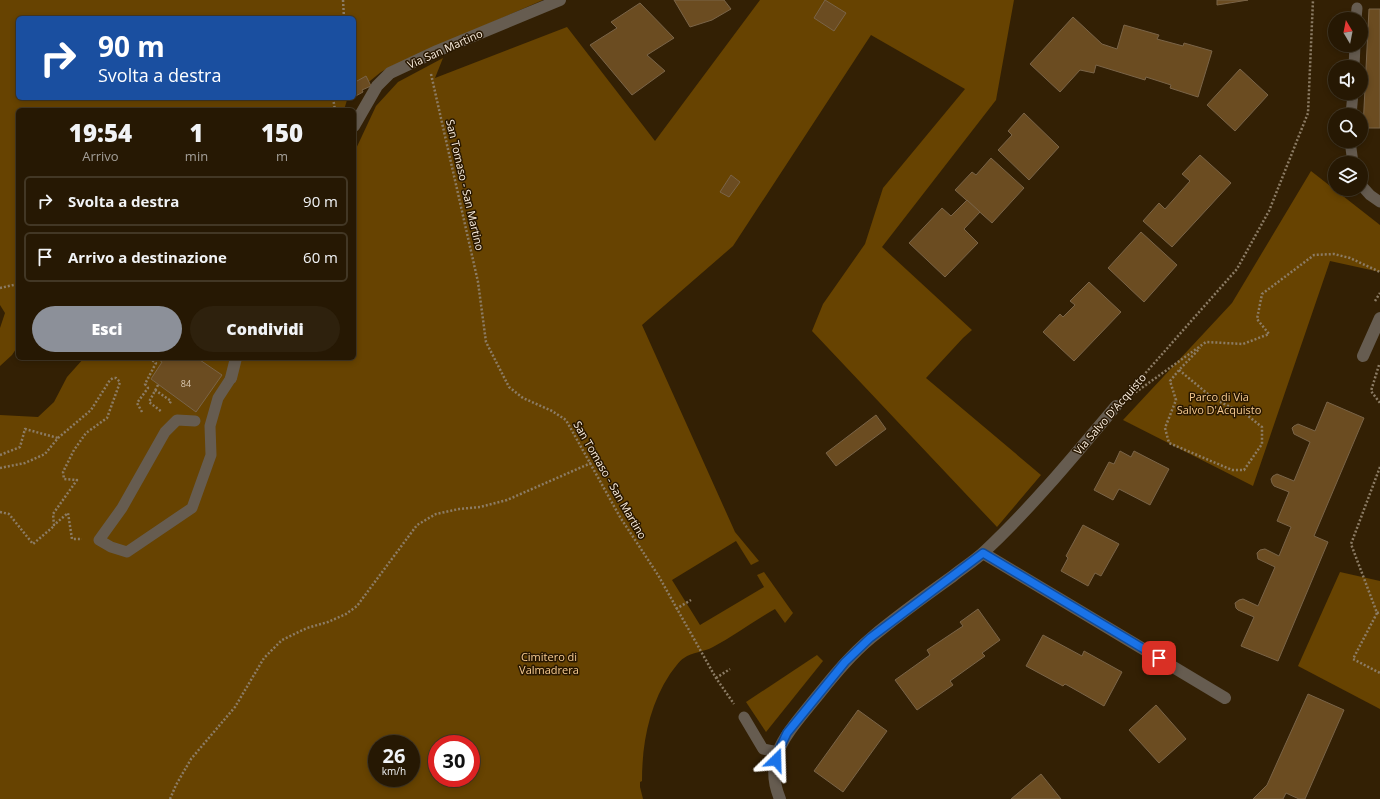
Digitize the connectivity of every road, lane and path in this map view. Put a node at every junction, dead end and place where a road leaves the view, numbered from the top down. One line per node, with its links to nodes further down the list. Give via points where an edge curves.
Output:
1 (343, 0): 4 (path)
2 (560, 0): 5 (street, Via San Martino)
3 (1313, 0): 22 (path, Via Salvo D'Acquisto, via 1308,113 1269,211 1237,269)
4 (344, 16)
5 (437, 51): 6 (street, Via San Martino, via 390,73 377,86); 27 (path, San Tomaso - San Martino, via 438,62 431,73 478,282 486,342 509,387 523,398 566,420)
6 (356, 123)
7 (1368, 193): 8 (lane)
8 (1380, 202)
9 (1380, 272): 13 (path, via 1342,256 1325,253 1314,255 1262,294 1257,319 1269,334 1243,344)
10 (16, 284): 11 (path)
11 (0, 288)
12 (1380, 318): 14 (street)
13 (1206, 342): 17 (path); 22 (path)
14 (1363, 356): 21 (path, via 1380,365 1371,391)
15 (152, 360): 23 (path, via 156,363 145,384 148,388 138,402)
16 (236, 360): 18 (street)
17 (1179, 370): 17 (path, via 1170,382 1176,400 1166,428 1170,443 1232,470 1244,470 1262,444 1262,427 1247,415 1214,399)
18 (231, 378): 32 (lane, via 218,398 210,426 211,455 192,508 127,552)
19 (158, 385): 20 (path)
20 (155, 390): 20 (path, via 172,401 164,414 149,402)
21 (1380, 403)
22 (1116, 406): 33 (street, Via Salvo D'Acquisto, via 1062,470)
23 (142, 412)
24 (196, 421): 32 (lane, via 177,420 165,432 122,508)
25 (58, 438): 26 (path, via 25,429 20,447); 29 (path, via 45,454 24,463); 31 (path, via 91,410 110,380 116,378 120,382 106,418 86,433 63,472 64,479 77,480 53,514)
26 (0, 455)
27 (591, 463): 35 (path, San Tomaso - San Martino, via 620,517 658,575); 43 (path, via 506,500 436,514 417,525 357,606 346,614 282,640 264,658 235,707 191,759)
28 (1380, 467): 36 (path, via 1351,544)
29 (0, 468)
30 (0, 512): 31 (path, via 9,514 33,544)
31 (54, 525): 32 (path, via 68,513 72,539)
32 (99, 540)
33 (983, 553): 40 (street); 42 (street, Via Salvo D'Acquisto, via 870,638 845,662 787,733)
34 (691, 600): 35 (path)
35 (676, 609): 39 (path, San Tomaso - San Martino)
36 (1379, 613): 38 (path, via 1353,659)
37 (730, 669): 39 (path)
38 (1380, 673)
39 (716, 678): 41 (path, San Tomaso - San Martino)
40 (1225, 698)
41 (744, 717): 42 (lane, via 763,749)
42 (778, 752): 44 (street, Via Salvo D'Acquisto, via 773,769 775,787)
43 (170, 799)
44 (780, 799)

